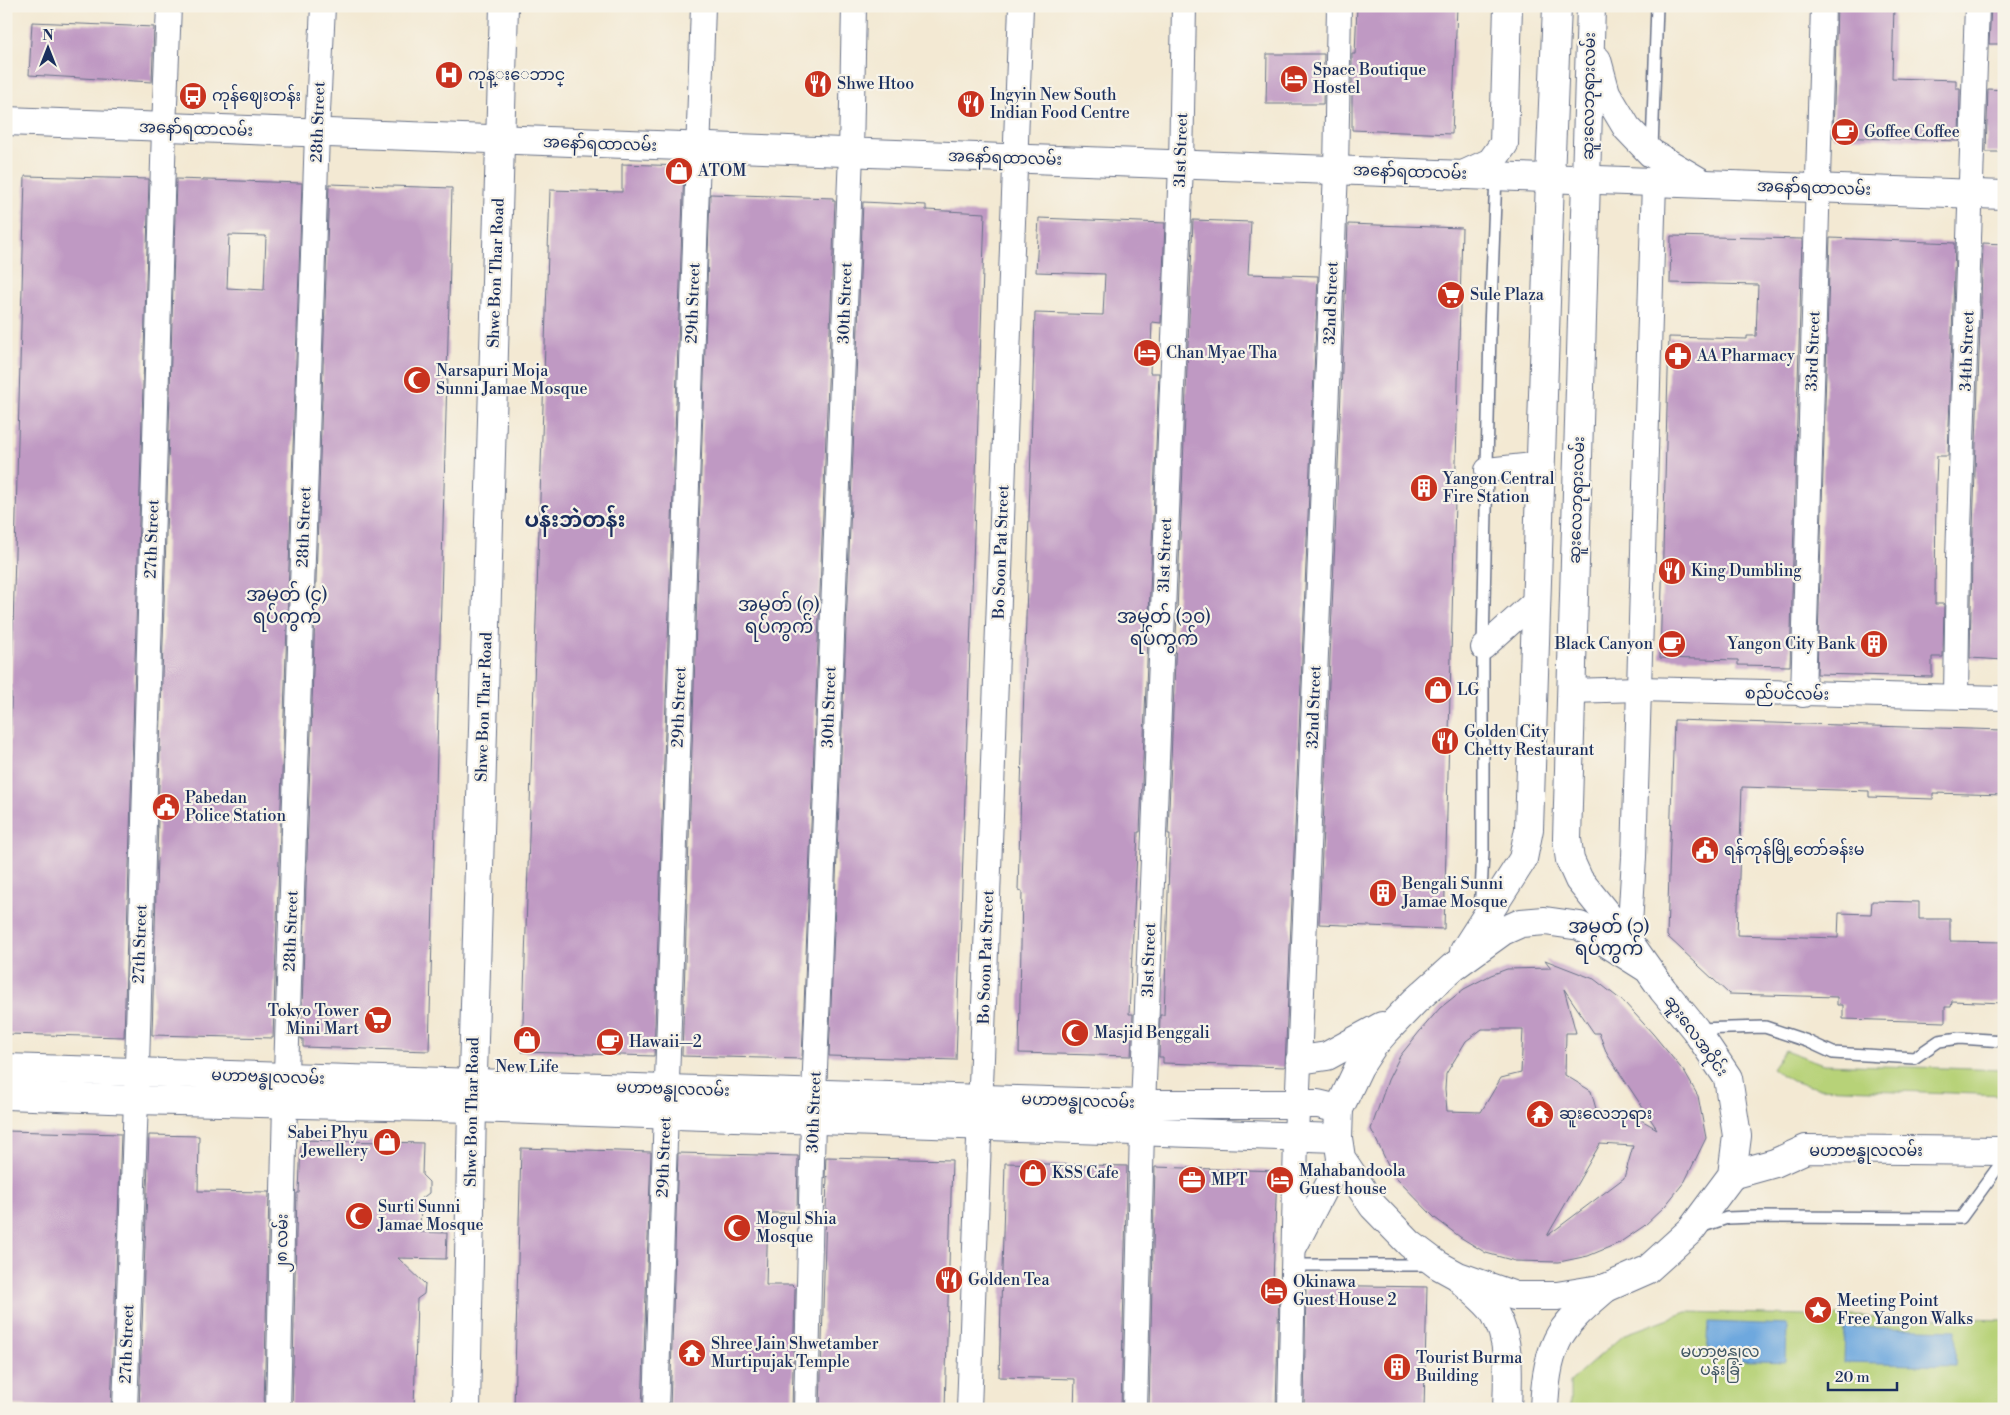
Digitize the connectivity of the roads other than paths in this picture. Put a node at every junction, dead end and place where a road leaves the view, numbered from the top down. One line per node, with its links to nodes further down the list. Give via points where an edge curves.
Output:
1 (169, 6): 17 (street, 27th Street)
2 (323, 6): 18 (street, 28th Street)
3 (504, 6): 19 (main road, Shwe Bon Thar Road)
4 (703, 6): 20 (street, 29th Street)
5 (854, 6): 21 (street, 30th Street)
6 (1021, 6): 23 (street, Bo Soon Pat Street)
7 (1184, 6): 24 (street, 31st Street)
8 (1339, 6): 25 (street, 32nd Street)
9 (1508, 6): 26 (main road, via 1504,144 1491,162)
10 (1558, 6): 28 (main road, ဆူးလေဘုရားလမ်း)
11 (1591, 6): 15 (main road, ဆူးလေဘုရားလမ်း)
12 (1657, 6): 22 (lane)
13 (1823, 6): 32 (street, 33rd Street)
14 (1977, 6): 33 (street, 34th Street)
15 (1590, 37): 22 (main road, via 1606,93 1628,128); 29 (main road, ဆူးလေဘုရားလမ်း)
16 (6, 121): 17 (main road, အနော်ရထာလမ်း)
17 (164, 128): 18 (main road, အနော်ရထာလမ်း); 53 (street, 27th Street)
18 (317, 134): 19 (main road, အနော်ရထာလမ်း); 54 (street, 28th Street)
19 (500, 140): 20 (main road, အနော်ရထာလမ်း); 57 (main road, Shwe Bon Thar Road)
20 (698, 147): 21 (main road, အနော်ရထာလမ်း); 60 (street, 29th Street)
21 (851, 153): 23 (main road, အနော်ရထာလမ်း); 55 (street, 30th Street)
22 (1651, 153): 31 (main road)
23 (1016, 159): 24 (main road, အနော်ရထာလမ်း); 58 (street, Bo Soon Pat Street)
24 (1181, 165): 25 (main road, အနော်ရထာလမ်း); 61 (street, 31st Street)
25 (1336, 170): 26 (main road, အနော်ရထာလမ်း); 51 (street, 32nd Street)
26 (1464, 174): 27 (main road, အနော်ရထာလမ်း)
27 (1496, 175): 28 (main road, အနော်ရထာလမ်း); 36 (lane)
28 (1550, 178): 29 (main road, အနော်ရထာလမ်း); 35 (main road, ဆူးလေဘုရားလမ်း)
29 (1587, 179): 30 (main road, အနော်ရထာလမ်း); 40 (main road, ဆူးလေဘုရားလမ်း)
30 (1654, 182): 31 (main road, အနော်ရထာလမ်း); 39 (street)
31 (1702, 183): 32 (main road, အနော်ရထာလမ်း)
32 (1818, 188): 33 (main road, အနော်ရထာလမ်း); 41 (street, 33rd Street)
33 (1972, 194): 34 (main road, အနော်ရထာလမ်း); 42 (street, 34th Street)
34 (2004, 195)
35 (1541, 464): 36 (street); 37 (main road, ဆူးလေဘုရားလမ်း)
36 (1487, 470): 38 (lane)
37 (1536, 600): 38 (street); 44 (main road, ဆူးလေဘုရားလမ်း, via 1529,829 1523,859)
38 (1483, 648): 44 (lane)
39 (1639, 690): 40 (street, စည်ပင်လမ်း); 41 (street, စည်ပင်လမ်း); 45 (street)
40 (1571, 691): 45 (main road, ဆူးလေဘုရားလမ်း, via 1567,839 1570,860 1579,880)
41 (1803, 695): 42 (street, စည်ပင်လမ်း)
42 (1956, 696): 43 (street, စည်ပင်လမ်း)
43 (2004, 698)
44 (1480, 927): 46 (main road, ဆူးလေဘုရားလမ်း)
45 (1629, 942): 47 (main road, ဆူးလေဘုရားလမ်း)
46 (1453, 967): 47 (main road, ဆူးလေအဝိုင်း, via 1503,930 1521,923 1545,921 1580,926); 48 (main road)
47 (1648, 969): 49 (main road, ဆူးလေအဝိုင်း)
48 (1415, 1001): 51 (main road, via 1351,1044 1327,1056); 63 (main road, via 1372,1047)
49 (1694, 1029): 50 (lane, via 1765,1027 1833,1053 1914,1058 1939,1041 1958,1038); 71 (main road, ဆူးလေအဝိုင်း, via 1728,1078 1737,1136)
50 (2004, 1041)
51 (1300, 1060): 62 (street, 32nd Street)
52 (6, 1068): 53 (main road, မဟာဗန္ဓုလလမ်း)
53 (137, 1072): 54 (main road, မဟာဗန္ဓုလလမ်း); 59 (street, 27th Street)
54 (286, 1090): 57 (main road, မဟာဗန္ဓုလလမ်း); 59 (main road, မဟာဗန္ဓုလလမ်း); 77 (street, ၂၈ လမ်း)
55 (815, 1093): 58 (main road, မဟာဗန္ဓုလလမ်း); 60 (main road, မဟာဗန္ဓုလလမ်း); 64 (street, 30th Street)
56 (6, 1095): 59 (main road, မဟာဗန္ဓုလလမ်း)
57 (472, 1096): 60 (main road, မဟာဗန္ဓုလလမ်း); 78 (main road, Shwe Bon Thar Road)
58 (980, 1098): 61 (main road, မဟာဗန္ဓုလလမ်း); 65 (street, Bo Soon Pat Street)
59 (136, 1100): 76 (street, 27th Street)
60 (666, 1102): 64 (main road, မဟာဗန္ဓုလလမ်း); 79 (street, 29th Street)
61 (1143, 1104): 62 (main road, မဟာဗန္ဓုလလမ်း); 66 (street, 31st Street)
62 (1298, 1104): 63 (main road, မဟာဗန္ဓုလလမ်း); 67 (street, 32nd Street)
63 (1339, 1109): 68 (main road)
64 (814, 1120): 65 (main road, မဟာဗန္ဓုလလမ်း); 80 (street, 30th Street)
65 (979, 1126): 66 (main road, မဟာဗန္ဓုလလမ်း); 81 (street)
66 (1142, 1132): 67 (main road, မဟာဗန္ဓုလလမ်း); 82 (street)
67 (1296, 1137): 68 (main road, မဟာဗန္ဓုလလမ်း); 73 (street, 32nd Street)
68 (1339, 1148): 73 (street); 74 (main road, ဆူးလေအဝိုင်း, via 1373,1206 1410,1244)
69 (2004, 1151): 71 (main road, မဟာဗန္ဓုလလမ်း, via 1806,1150)
70 (2004, 1159): 72 (lane, via 1961,1218 1727,1218)
71 (1732, 1175): 72 (main road, ဆူးလေအဝိုင်း)
72 (1691, 1230): 75 (main road, ဆူးလေအဝိုင်း, via 1647,1270)
73 (1294, 1257): 74 (lane); 83 (street, 32nd Street)
74 (1448, 1270): 75 (main road, ဆူးလေအဝိုင်း, via 1515,1296 1557,1296); 84 (main road, via 1494,1312 1505,1338)
75 (1606, 1288): 85 (main road, via 1577,1314 1557,1340 1545,1382)
76 (125, 1409)
77 (278, 1409)
78 (466, 1409)
79 (656, 1409)
80 (806, 1409)
81 (969, 1409)
82 (1135, 1409)
83 (1290, 1409)
84 (1507, 1409)
85 (1544, 1409)

